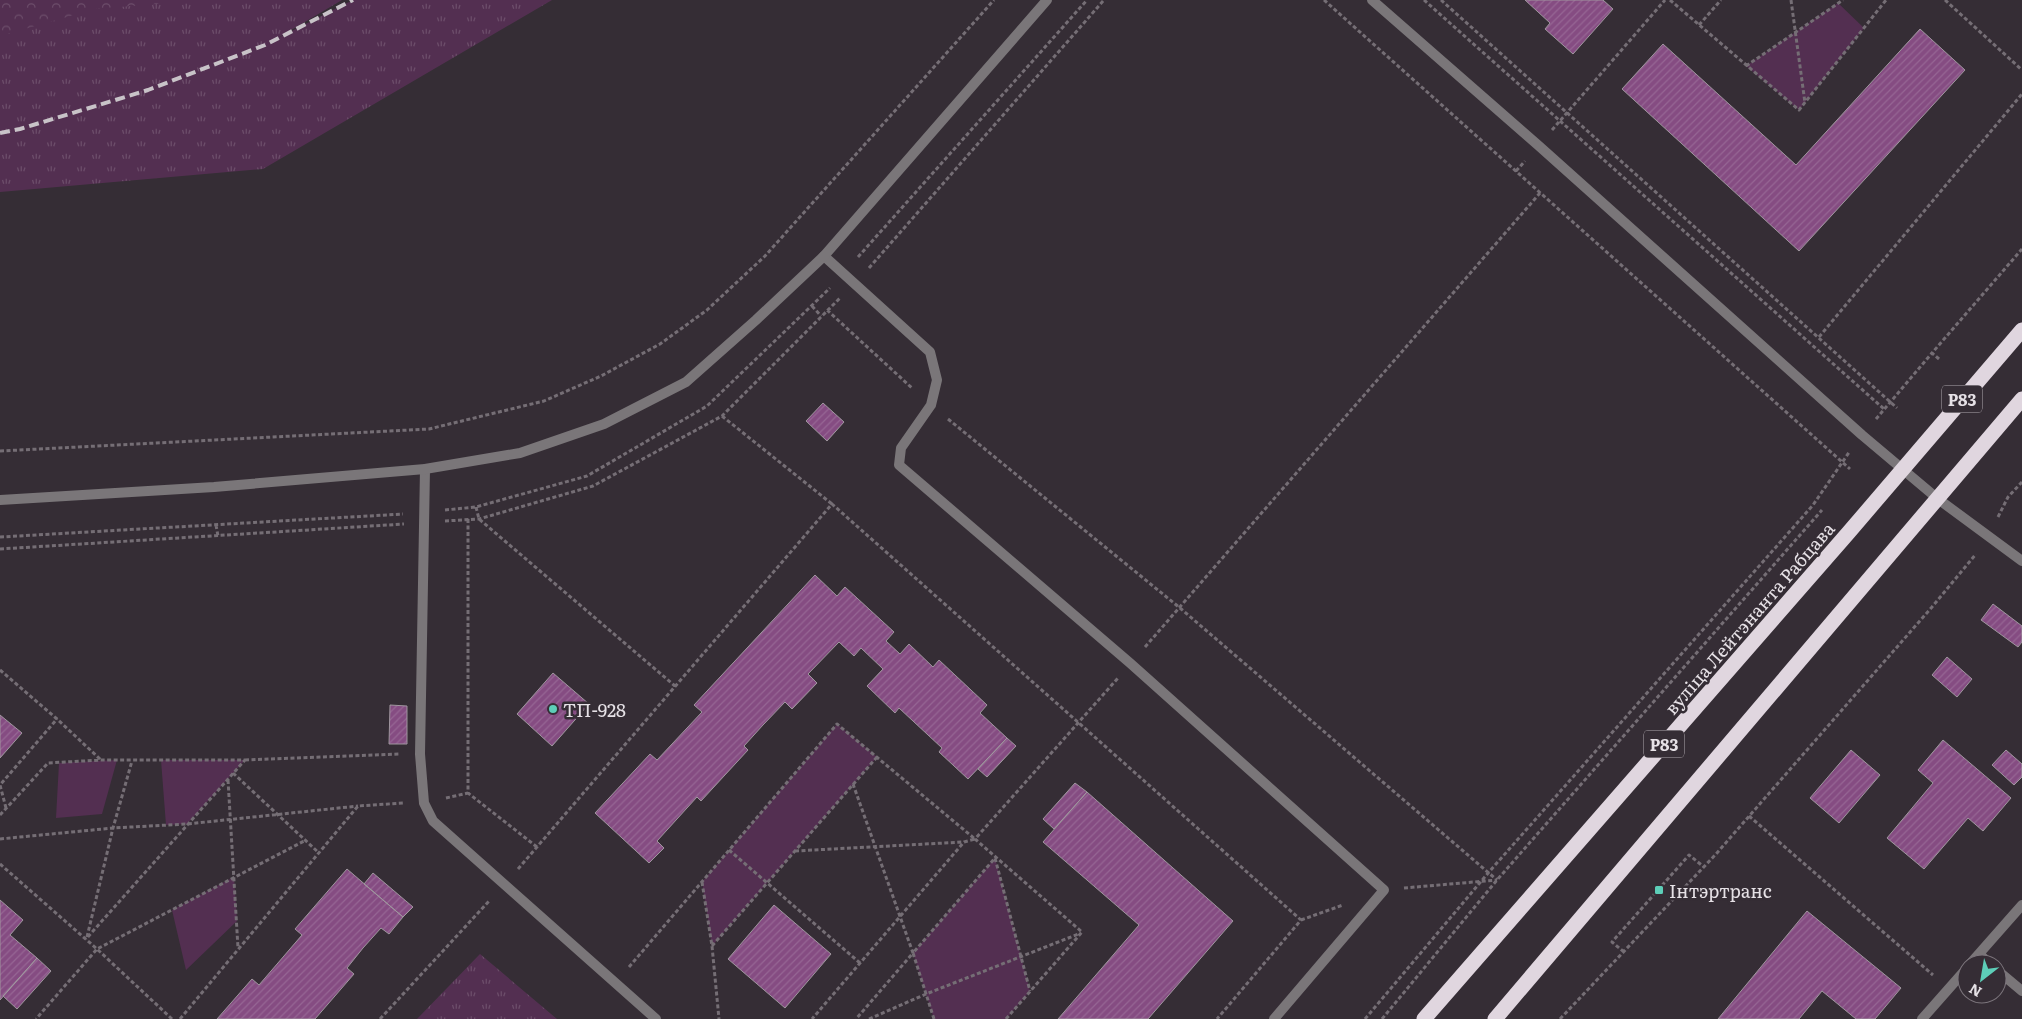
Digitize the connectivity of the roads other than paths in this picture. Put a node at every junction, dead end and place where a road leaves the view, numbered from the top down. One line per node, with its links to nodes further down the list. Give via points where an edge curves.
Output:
1 (1046, 0): 3 (street)
2 (1372, 0): 7 (street)
3 (824, 256): 6 (street, via 686,382 604,424 520,453); 17 (street, via 930,352 937,380 931,405 901,448 900,465 1130,663 1384,890)
4 (2022, 330): 7 (highway, вуліца Лейтэнанта Рабцава / Р83)
5 (2022, 399): 8 (highway, Р83)
6 (425, 469): 9 (street, via 214,487); 16 (street, via 420,754 424,803 433,821)
7 (1903, 469): 8 (street); 18 (highway, вуліца Лейтэнанта Рабцава / Р83)
8 (1938, 499): 10 (street); 19 (highway, Р83)
9 (0, 500)
10 (2022, 562)
11 (2022, 905): 12 (street)
12 (1979, 954)
13 (2007, 978): 15 (street)
14 (1957, 980): 20 (street)
15 (2022, 991)
16 (656, 1019)
17 (1274, 1019)
18 (1424, 1019)
19 (1495, 1019)
20 (1922, 1019)

